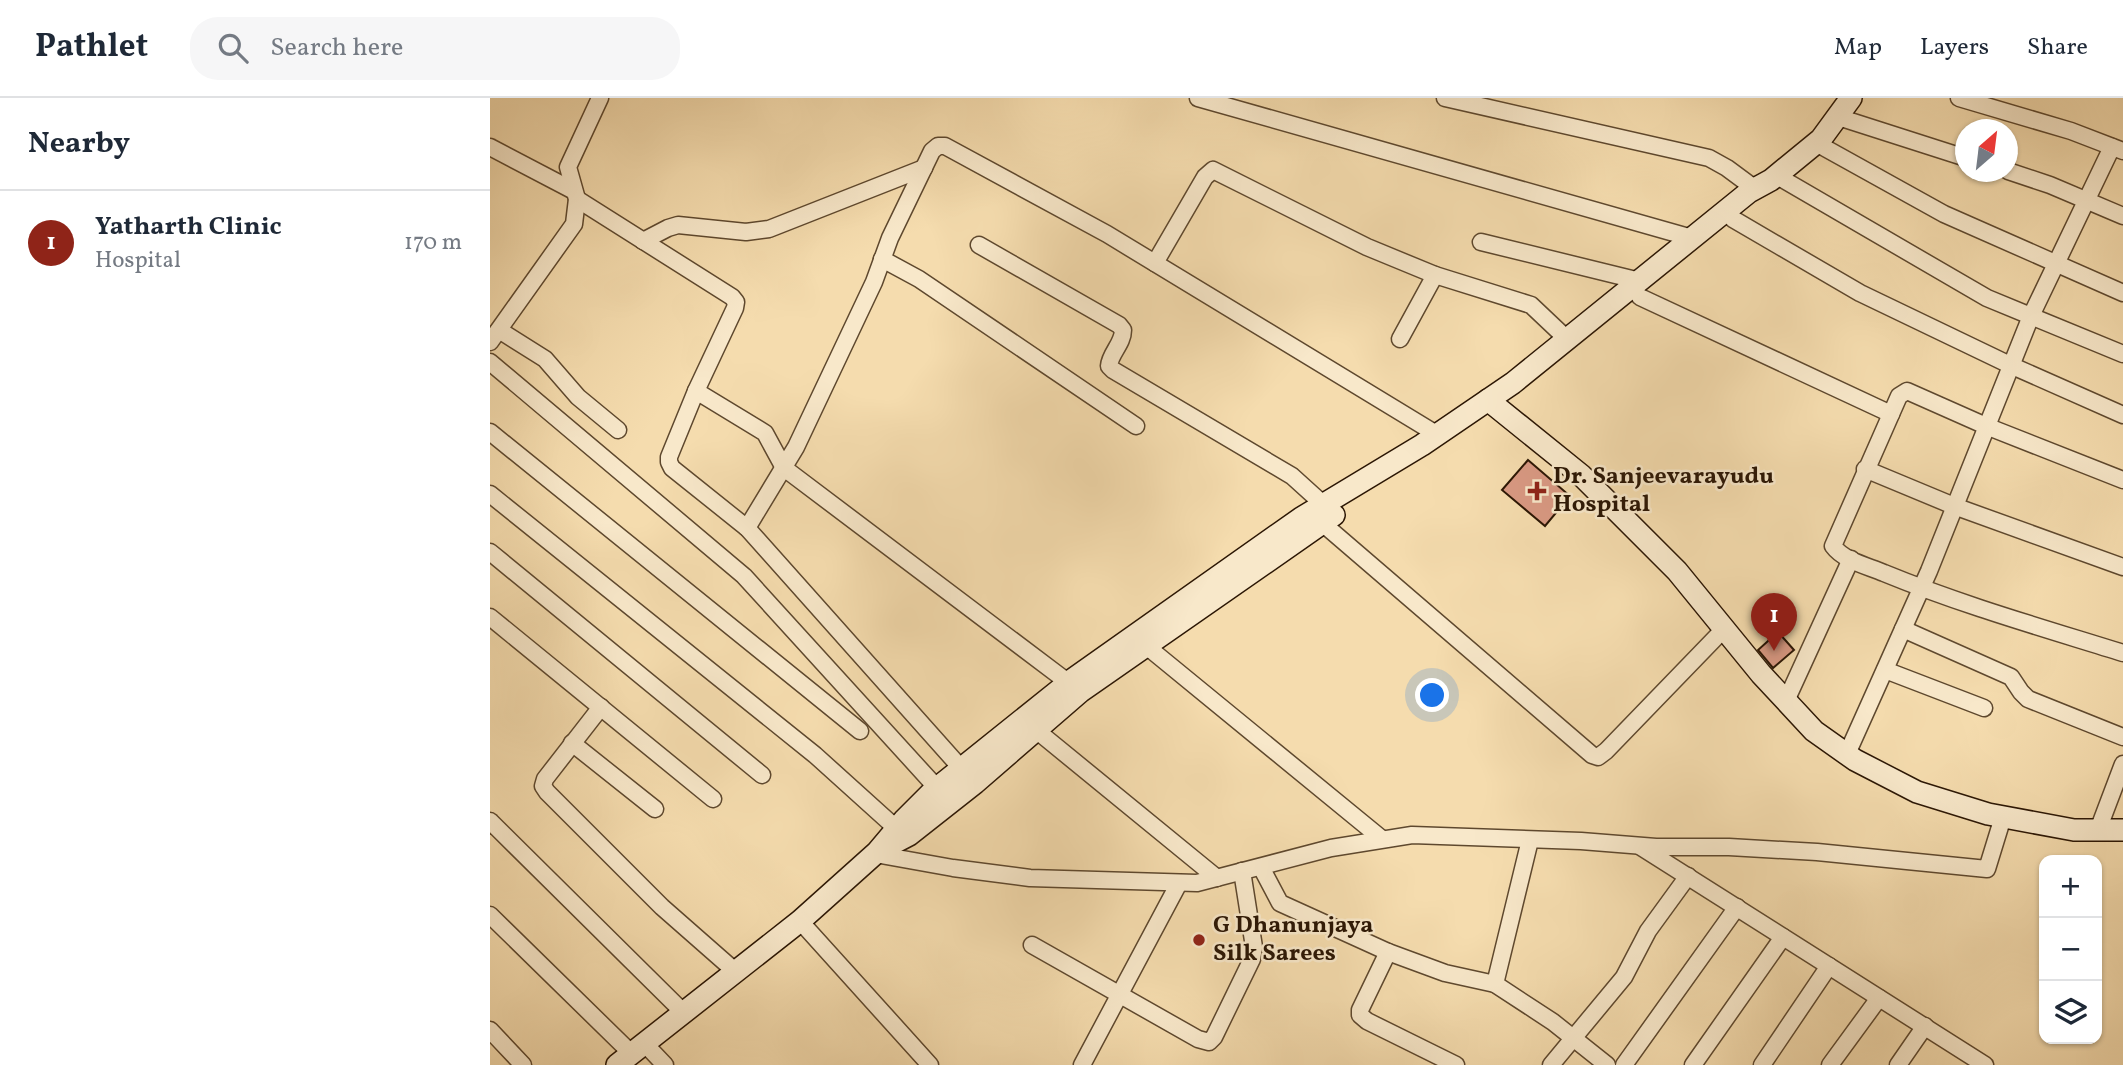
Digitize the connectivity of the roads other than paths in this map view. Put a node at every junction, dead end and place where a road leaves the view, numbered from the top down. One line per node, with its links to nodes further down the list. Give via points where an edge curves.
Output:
1 (600, 98): 14 (street, via 568,167)
2 (1198, 98): 18 (street)
3 (1445, 98): 13 (street, via 1709,158)
4 (1851, 98): 6 (main road)
5 (1959, 98): 9 (street)
6 (1838, 117): 7 (main road); 10 (street)
7 (1816, 143): 13 (main road); 24 (street, via 1944,214)
8 (490, 147): 14 (street)
9 (2117, 149): 15 (street)
10 (1955, 155)
11 (924, 168): 19 (street, via 769,229 746,232 678,225); 22 (street); 23 (street, via 932,151 945,146)
12 (2018, 175): 15 (street)
13 (1768, 182): 17 (main road, via 1760,196); 18 (main road); 28 (street)
14 (576, 195): 19 (street); 29 (street, via 569,233)
15 (2086, 200): 16 (street); 24 (street)
16 (2123, 216)
17 (1733, 219): 26 (main road); 34 (street, via 1860,293)
18 (1692, 238): 26 (main road)
19 (643, 241): 35 (street, via 736,302)
20 (1480, 242): 26 (street)
21 (979, 245): 49 (street, via 1119,326 1123,337 1109,361 1113,370 1292,476)
22 (882, 259): 39 (street, via 919,279); 44 (street)
23 (1154, 263): 25 (street, via 1213,170 1367,247); 43 (street)
24 (2055, 263): 27 (street); 28 (street)
25 (1435, 275): 30 (street); 31 (street, via 1531,305)
26 (1640, 289): 31 (main road); 36 (main road); 37 (street)
27 (2123, 293)
28 (2031, 316): 32 (street); 34 (street)
29 (494, 336): 41 (street, via 545,359 578,397)
30 (1400, 339)
31 (1568, 340): 36 (main road)
32 (2123, 354)
33 (490, 362): 73 (street, via 744,576)
34 (2010, 365): 38 (street); 40 (street)
35 (696, 391): 44 (street, via 765,433); 50 (street, via 669,462)
36 (1492, 404): 43 (main road); 49 (main road, via 1430,454); 56 (main road, via 1581,475 1677,571)
37 (1891, 414): 40 (street, via 1899,396 1907,391); 45 (street)
38 (2123, 415)
39 (1136, 426)
40 (1986, 426): 46 (street); 48 (street)
41 (618, 430)
42 (490, 432): 66 (street)
43 (1437, 435): 49 (main road)
44 (784, 468): 50 (street); 61 (street)
45 (1865, 469): 48 (street); 52 (street, via 1833,542 1836,550)
46 (2123, 480)
47 (490, 495): 78 (street, via 815,755)
48 (1954, 506): 53 (street); 54 (street)
49 (1323, 513): 56 (street, via 1598,757); 58 (main road, via 1301,518 1231,577)
50 (747, 528): 71 (street)
51 (490, 552): 72 (street)
52 (1851, 559): 54 (street); 62 (street)
53 (2123, 567)
54 (1921, 589): 57 (street); 59 (street)
55 (490, 617): 63 (street)
56 (1724, 629): 62 (main road)
57 (1903, 629): 60 (street); 67 (street, via 2011,677 2028,699)
58 (1140, 641): 61 (main road); 65 (main road); 81 (street)
59 (2123, 653)
60 (1885, 670): 64 (street); 69 (street)
61 (1069, 683): 71 (main road)
62 (1786, 701): 69 (main road, via 1814,731)
63 (601, 707): 68 (street); 74 (street)
64 (1984, 708)
65 (1036, 730): 84 (main road, via 909,835); 88 (street)
66 (860, 731)
67 (2123, 737)
68 (572, 743): 75 (street); 97 (street, via 545,779 547,792 662,907)
69 (1847, 754): 76 (main road, via 1917,792)
70 (2123, 764): 79 (street)
71 (961, 768): 73 (main road)
72 (762, 775)
73 (937, 788): 78 (main road)
74 (713, 799)
75 (655, 809)
76 (2003, 817): 79 (main road); 83 (street, via 1987,869 1817,852)
77 (490, 821): 101 (street)
78 (897, 829): 84 (main road)
79 (2098, 830): 80 (main road)
80 (2123, 830)
81 (1382, 839): 82 (street, via 1412,835); 85 (street)
82 (1530, 840): 83 (street); 98 (street)
83 (1641, 846): 87 (street)
84 (876, 853): 89 (street, via 1030,878); 92 (main road)
85 (1261, 867): 86 (street); 95 (street, via 1280,903)
86 (1241, 872): 88 (street); 99 (street, via 1254,947 1214,1037 1209,1042 1198,1039)
87 (1688, 876): 90 (street); 104 (street, via 1623,977)
88 (1217, 878): 89 (street)
89 (1179, 883): 99 (street)
90 (1737, 907): 93 (street); 114 (street)
91 (490, 915): 105 (street)
92 (800, 921): 97 (main road); 109 (street)
93 (1783, 937): 96 (street); 115 (street)
94 (1032, 945): 99 (street)
95 (1388, 952): 98 (street, via 1445,973); 111 (street, via 1360,1015)
96 (1829, 966): 100 (street); 116 (street)
97 (736, 972): 101 (main road)
98 (1495, 984): 104 (street)
99 (1121, 995): 110 (street)
100 (1879, 998): 102 (street); 117 (street)
101 (684, 1013): 105 (main road)
102 (1925, 1026): 106 (street); 118 (street)
103 (490, 1030): 107 (street)
104 (1573, 1038): 112 (street); 113 (street)
105 (631, 1054): 108 (street)
106 (1967, 1060): 119 (street)
107 (523, 1065)
108 (665, 1065)
109 (930, 1065)
110 (1082, 1065)
111 (1456, 1065)
112 (1551, 1065)
113 (1607, 1065)
114 (1624, 1065)
115 (1693, 1065)
116 (1762, 1065)
117 (1830, 1065)
118 (1898, 1065)
119 (1985, 1065)

